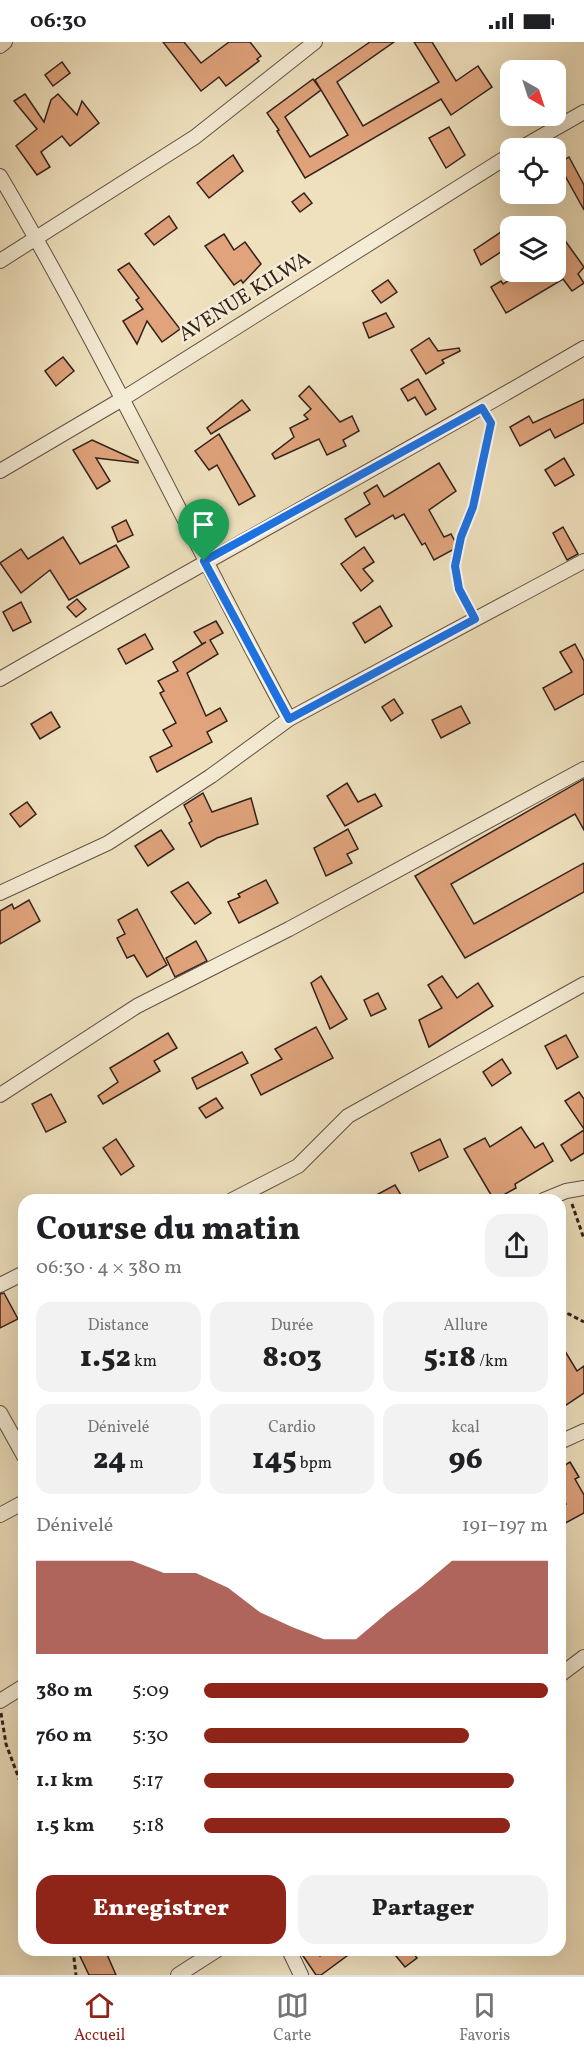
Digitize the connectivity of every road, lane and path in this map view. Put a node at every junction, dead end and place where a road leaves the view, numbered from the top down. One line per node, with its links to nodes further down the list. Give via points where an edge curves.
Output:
1 (5, 42): 3 (street)
2 (315, 42): 8 (street, via 195,137)
3 (0, 46)
4 (584, 112): 5 (street)
5 (538, 138)
6 (500, 161): 11 (street, AVENUE KILWA)
7 (0, 176): 8 (street)
8 (38, 240): 9 (street); 11 (street)
9 (0, 261)
10 (584, 348): 12 (street)
11 (123, 398): 13 (street, AVENUE KILWA); 14 (street)
12 (482, 408): 14 (street); 16 (path, via 491,423 473,507 455,566 459,589)
13 (0, 471)
14 (204, 561): 17 (street); 18 (street)
15 (584, 561): 16 (street)
16 (475, 619): 18 (street)
17 (0, 679)
18 (289, 719): 20 (street, via 108,843)
19 (584, 769): 22 (street, via 137,1006)
20 (0, 893)
21 (584, 984): 25 (street, via 348,1116 298,1166)
22 (0, 1095)
23 (584, 1188): 24 (street)
24 (566, 1191): 26 (street); 27 (path, via 578,1214)
25 (244, 1194)
26 (559, 1194)
27 (584, 1239)
28 (18, 1276): 29 (street)
29 (0, 1285)
30 (566, 1315): 31 (path)
31 (584, 1322)
32 (0, 1413): 35 (street)
33 (584, 1431): 34 (street)
34 (566, 1439)
35 (18, 1445)
36 (18, 1505): 37 (street)
37 (0, 1515)
38 (584, 1658): 39 (street)
39 (566, 1668)
40 (18, 1690): 41 (street)
41 (1, 1701): 42 (path, via 6,1744)
42 (18, 1776)
43 (74, 1956): 46 (path)
44 (208, 1956): 47 (street)
45 (292, 1956): 48 (street)
46 (76, 1975)
47 (178, 1975)
48 (301, 1975)

